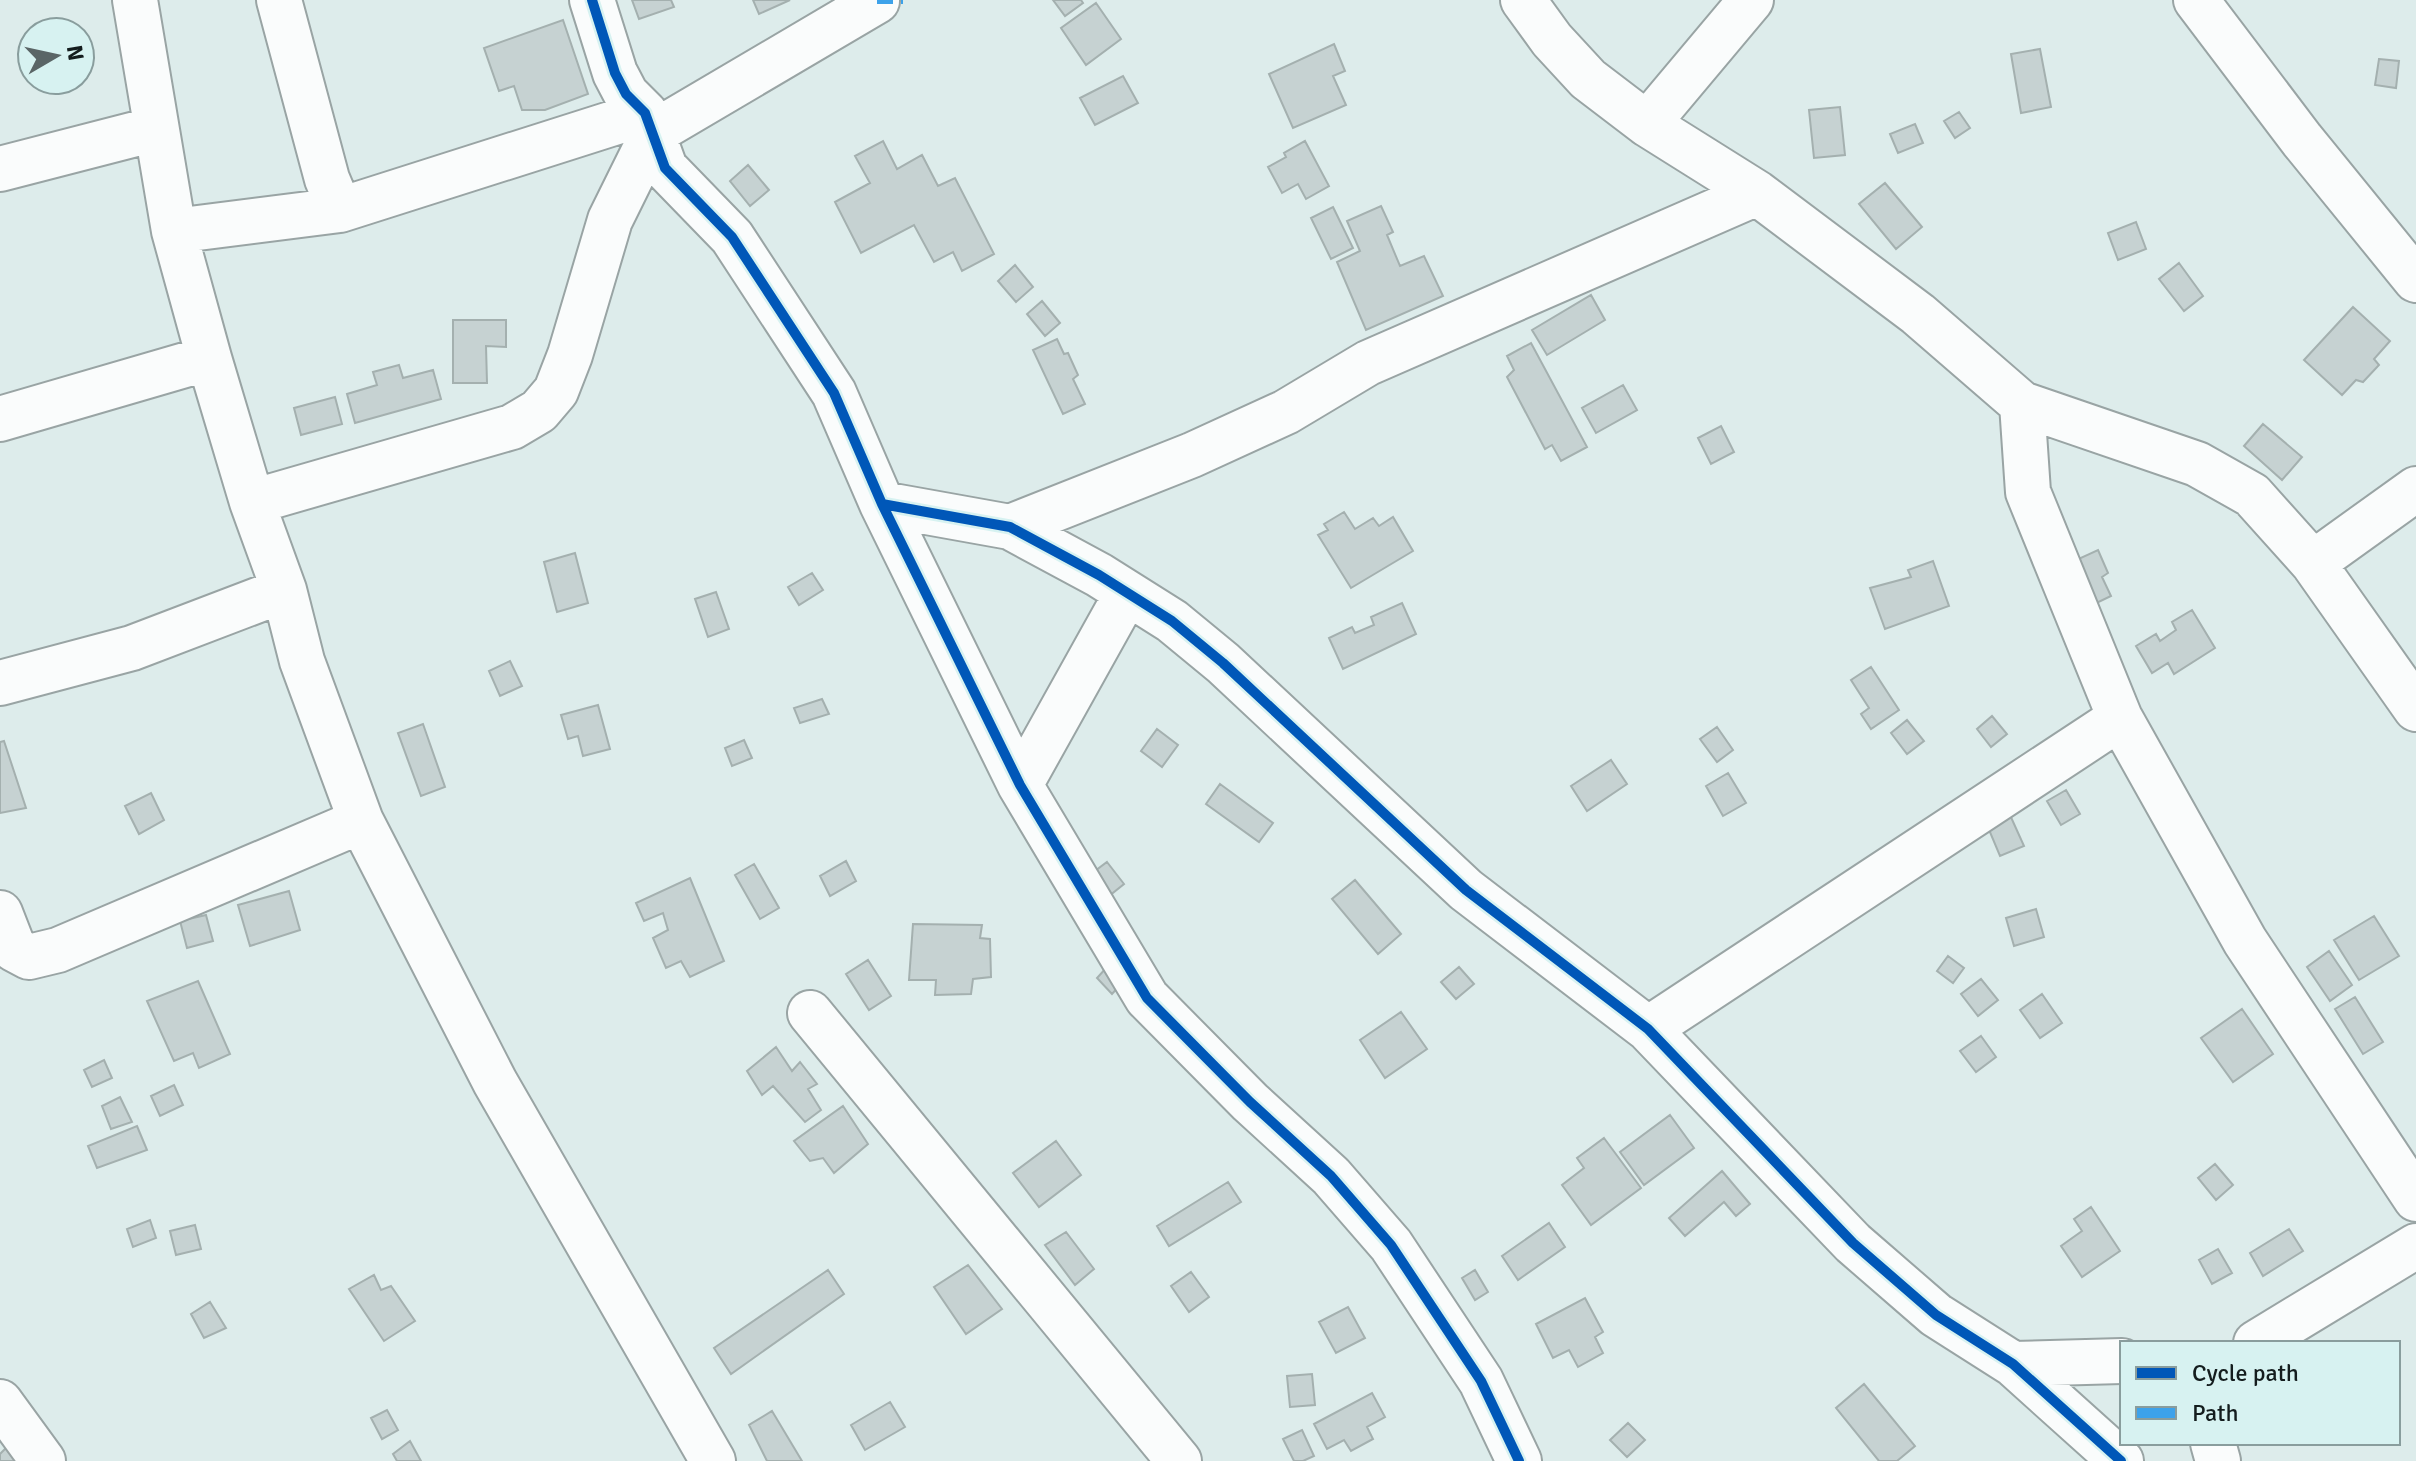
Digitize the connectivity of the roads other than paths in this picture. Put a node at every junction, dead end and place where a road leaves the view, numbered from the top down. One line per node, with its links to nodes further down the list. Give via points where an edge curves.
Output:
1 (135, 0): 10 (street)
2 (279, 0): 13 (street)
3 (592, 0): 8 (street, via 615,73)
4 (1523, 0): 9 (street, via 1588,79)
5 (1751, 0): 9 (street)
6 (2196, 0): 15 (street)
7 (877, 1): 8 (street)
8 (649, 123): 13 (street); 20 (street, via 610,220 570,355 556,391 539,411 512,427); 21 (street, via 665,168 732,237 834,393)
9 (1647, 124): 12 (street)
10 (155, 129): 11 (street); 14 (street)
11 (0, 169)
12 (1757, 193): 17 (street, via 1918,314); 22 (street, via 1368,363 1286,412 1192,455)
13 (340, 210): 14 (street)
14 (174, 231): 16 (street)
15 (2416, 280)
16 (209, 358): 18 (street); 20 (street)
17 (2022, 404): 23 (street, via 2197,464 2252,495); 28 (street, via 2028,492)
18 (0, 419)
19 (2416, 489): 23 (street)
20 (252, 502): 24 (street)
21 (882, 504): 22 (street); 29 (street)
22 (1010, 527): 25 (street)
23 (2313, 563): 27 (street)
24 (284, 590): 26 (street, via 132,648); 30 (street, via 302,661)
25 (1127, 593): 29 (street); 33 (street, via 1223,663 1466,890)
26 (0, 683)
27 (2416, 709)
28 (2120, 718): 33 (street); 34 (street, via 2245,941)
29 (1020, 785): 43 (street, via 1147,998 1331,1176 1391,1245 1481,1381)
30 (361, 821): 31 (street, via 58,950 29,957 14,949); 41 (street, via 495,1082)
31 (0, 913)
32 (810, 1013): 42 (street)
33 (1648, 1029): 38 (street, via 1853,1243 1936,1315)
34 (2416, 1199)
35 (2416, 1246): 36 (street)
36 (2259, 1341)
37 (2120, 1361): 38 (street)
38 (2013, 1364): 44 (street)
39 (0, 1402): 40 (street)
40 (43, 1461)
41 (713, 1461)
42 (1179, 1461)
43 (1519, 1461)
44 (2121, 1461)

